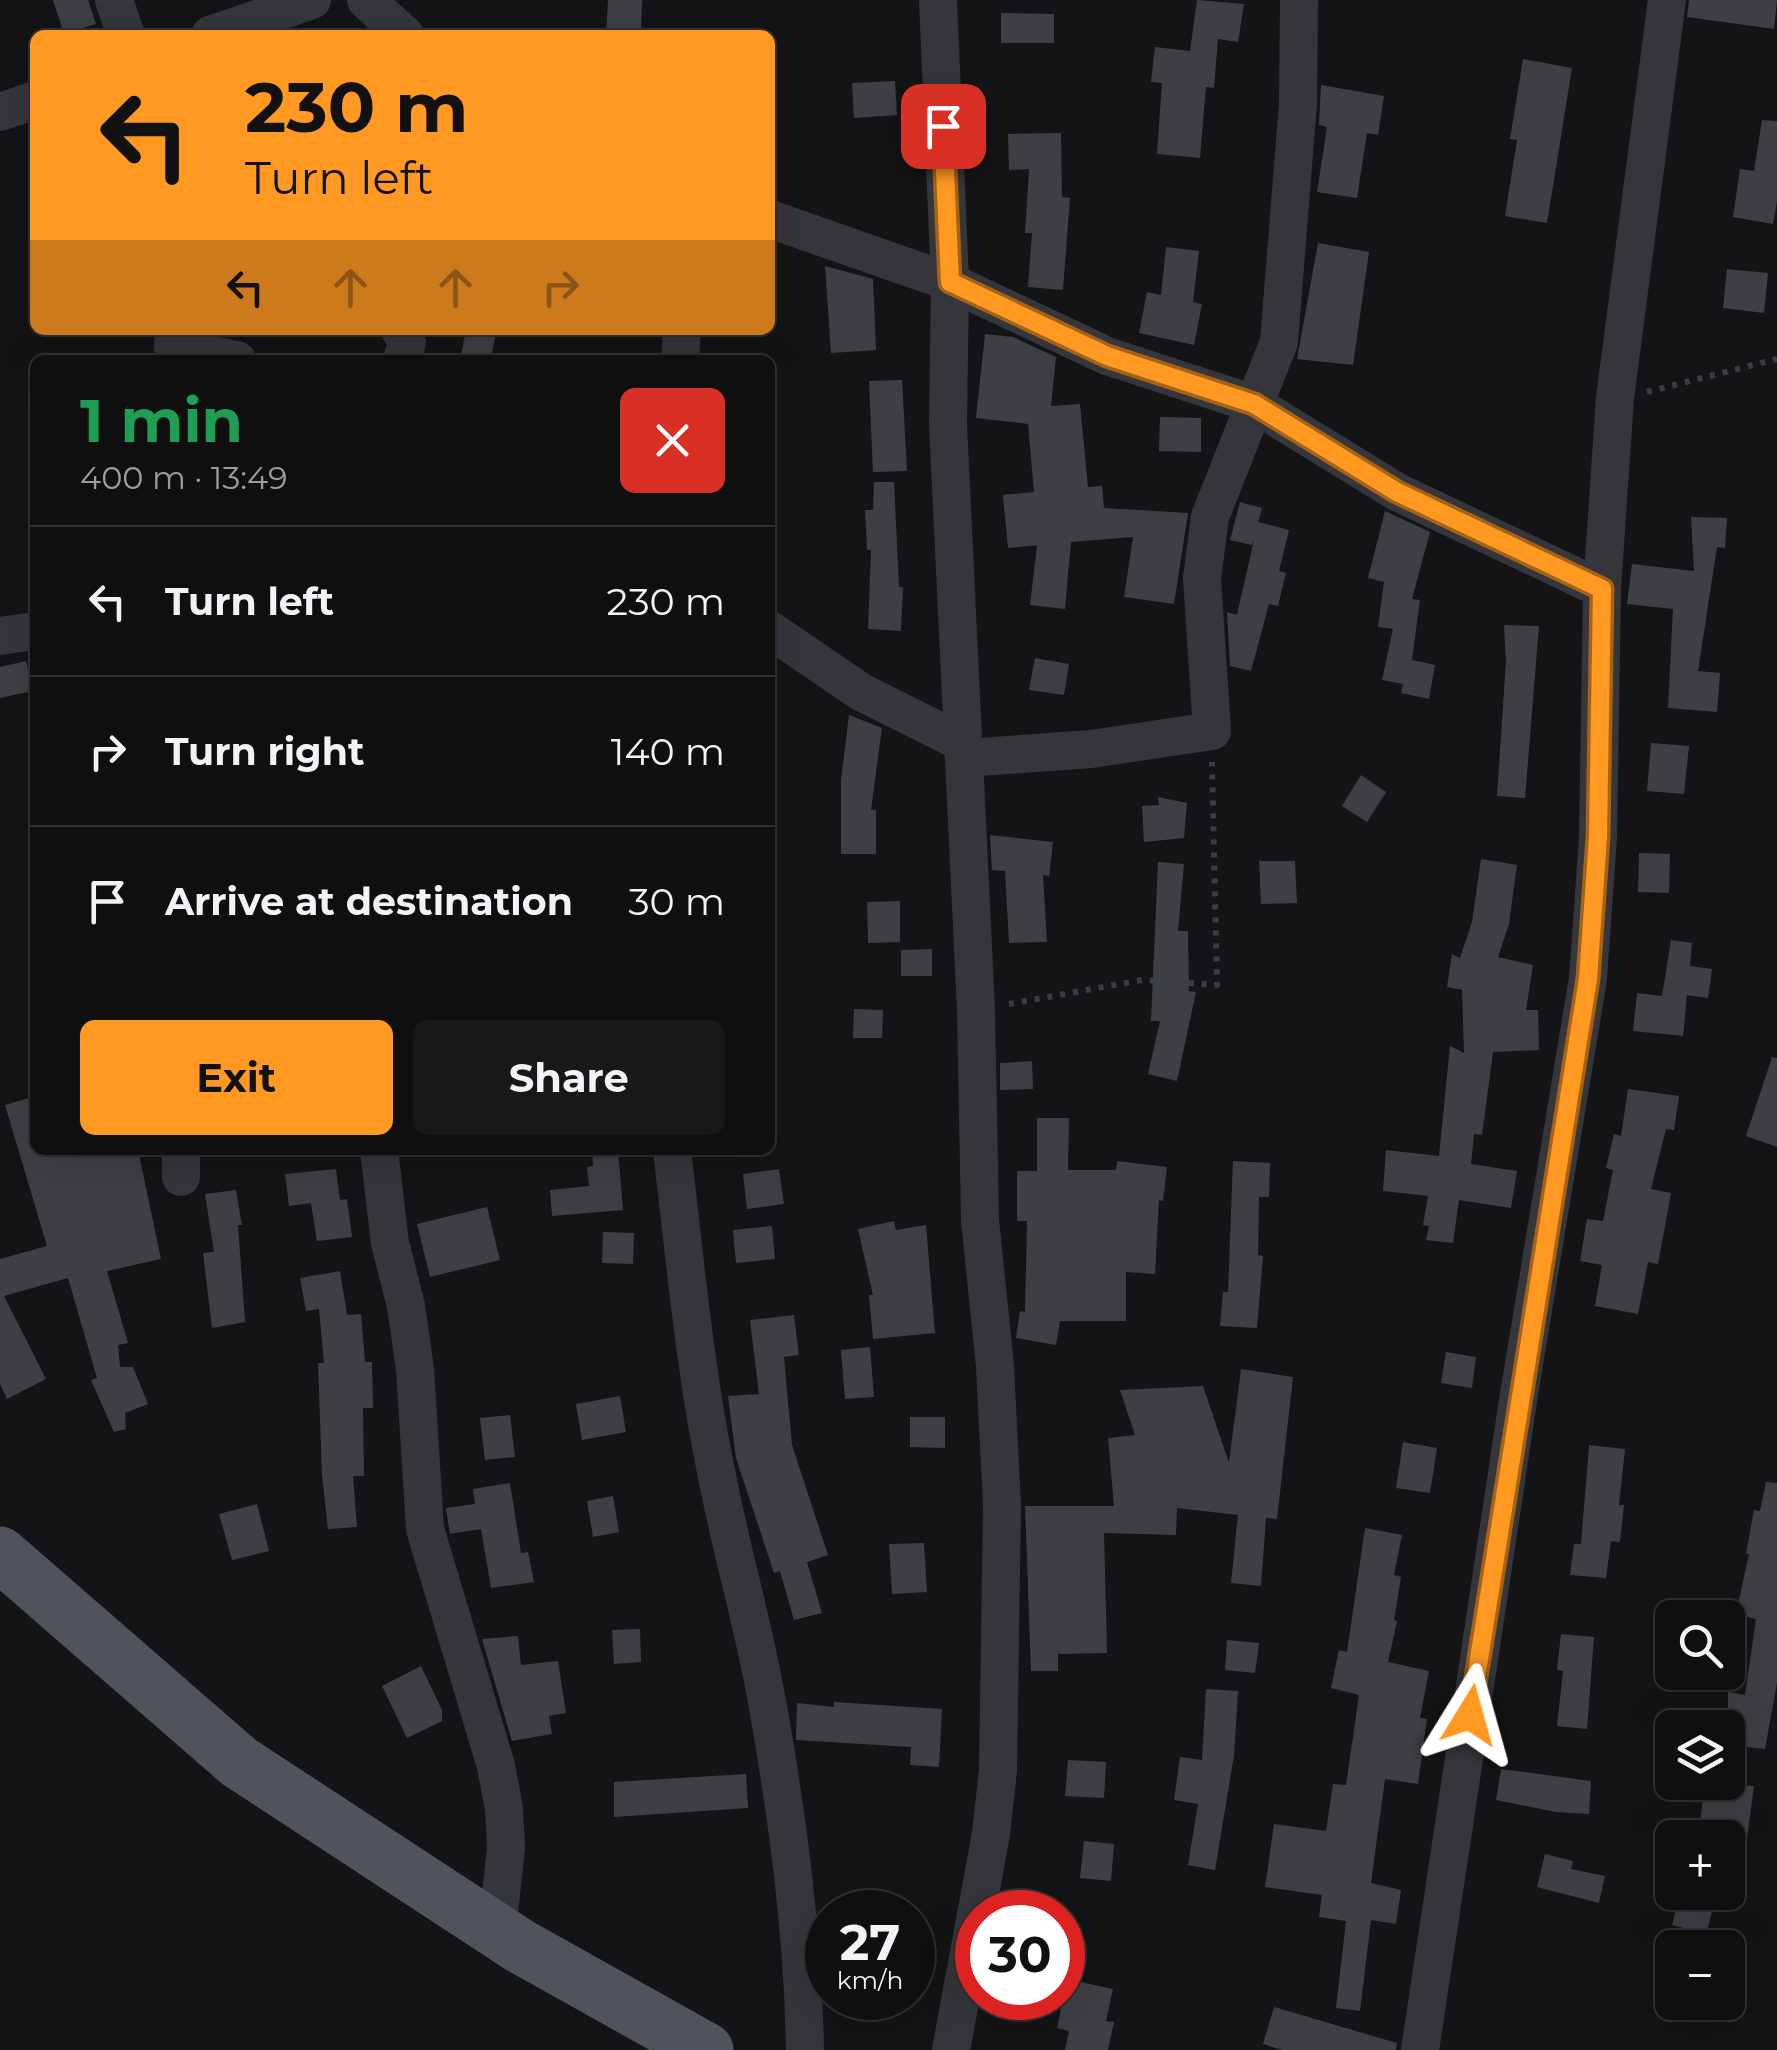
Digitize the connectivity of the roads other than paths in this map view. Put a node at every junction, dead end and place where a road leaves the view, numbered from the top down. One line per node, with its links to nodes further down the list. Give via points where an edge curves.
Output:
1 (114, 0): 7 (street)
2 (312, 0): 8 (street)
3 (366, 0): 9 (street)
4 (938, 0): 13 (street)
5 (1299, 0): 16 (street, via 1285,288 1278,342)
6 (1667, 0): 17 (street, via 1615,398)
7 (124, 30)
8 (225, 30)
9 (399, 30)
10 (30, 102): 11 (street)
11 (0, 112)
12 (775, 221): 13 (street)
13 (950, 282): 16 (street, via 1107,356); 21 (street, via 948,424)
14 (173, 346): 15 (street)
15 (214, 355)
16 (1254, 404): 17 (street, via 1397,492); 21 (street, via 1210,517 1202,578 1212,731 1092,749)
17 (1602, 589): 29 (street, via 1588,979)
18 (30, 632): 20 (street)
19 (775, 633): 21 (street)
20 (0, 636)
21 (964, 750): 28 (street, via 980,1220 1002,1505 1002,1704 991,1834)
22 (380, 1155): 25 (street, via 415,1369 425,1530 504,1809)
23 (673, 1155): 27 (street, via 702,1389 792,1852)
24 (0, 1554): 25 (main road, via 239,1762)
25 (497, 1931): 26 (main road)
26 (706, 2050)
27 (805, 2050)
28 (951, 2050)
29 (1420, 2050)

